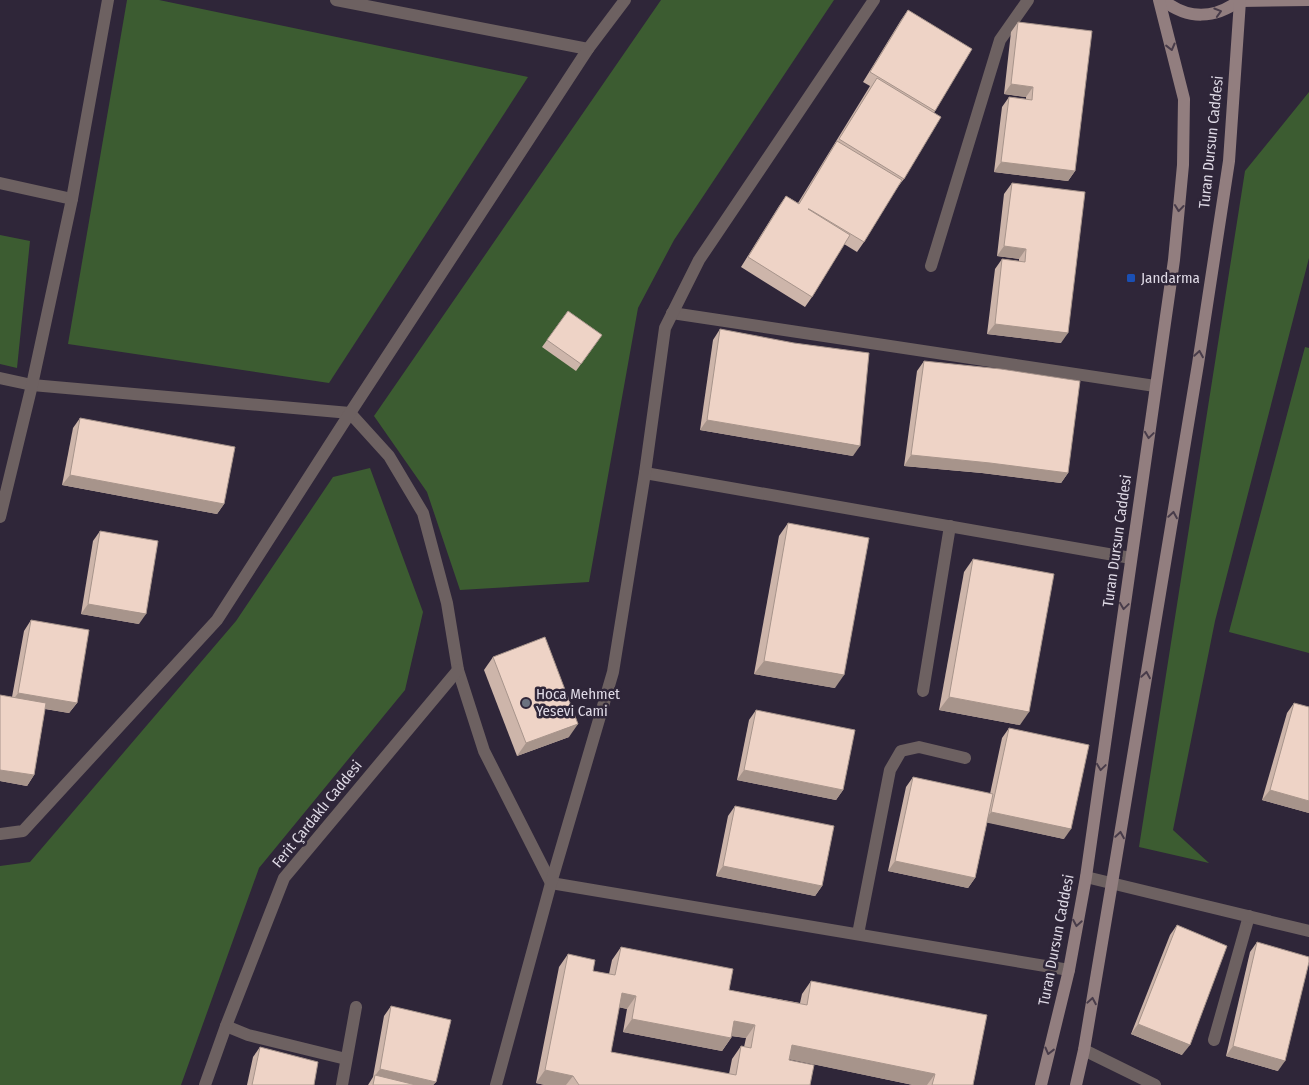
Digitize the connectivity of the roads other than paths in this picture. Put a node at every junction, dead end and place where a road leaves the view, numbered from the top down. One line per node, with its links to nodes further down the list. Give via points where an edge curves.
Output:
1 (108, 0): 12 (street)
2 (336, 0): 10 (street)
3 (625, 0): 10 (street)
4 (874, 0): 14 (street, via 699,260)
5 (1028, 0): 13 (street, via 1000,40)
6 (1159, 0): 17 (main road, Turan Dursun Caddesi, one-way to 17, via 1184,99 1183,165 1174,260)
7 (1163, 0): 8 (main road, one-way to 8, via 1189,14 1207,15 1225,10)
8 (1240, 0): 9 (main road); 29 (main road, Turan Dursun Caddesi, one-way to 8, via 1229,161)
9 (1309, 0)
10 (588, 49): 18 (street)
11 (0, 183): 12 (street)
12 (72, 199): 16 (street)
13 (930, 266)
14 (672, 313): 17 (street); 19 (street, via 665,328)
15 (0, 378): 16 (street)
16 (32, 385): 18 (street); 20 (street)
17 (1155, 386): 22 (main road, Turan Dursun Caddesi, one-way to 22)
18 (350, 413): 23 (street, via 389,456 424,513 447,603); 26 (street, via 217,620 23,832)
19 (645, 473): 21 (street); 28 (street, via 612,672)
20 (0, 517)
21 (950, 526): 22 (street); 24 (street)
22 (1131, 558): 27 (main road, Turan Dursun Caddesi, one-way to 27)
23 (458, 670): 28 (street, via 484,751); 35 (street, Ferit Çardaklı Caddesi, via 284,878)
24 (923, 691)
25 (965, 758): 32 (street, via 919,747 901,751 890,770)
26 (0, 834)
27 (1086, 877): 29 (street); 33 (main road, Turan Dursun Caddesi, one-way to 33)
28 (551, 883): 32 (street); 41 (street)
29 (1112, 884): 30 (street); 37 (main road, Turan Dursun Caddesi, one-way to 29)
30 (1249, 916): 31 (street); 36 (street)
31 (1309, 931)
32 (858, 934): 33 (street)
33 (1068, 970): 42 (main road, Turan Dursun Caddesi, one-way to 42)
34 (356, 1007): 38 (street)
35 (226, 1026): 38 (street, via 248,1035); 39 (street, Ferit Çardaklı Caddesi)
36 (1214, 1040)
37 (1084, 1050): 43 (main road, Turan Dursun Caddesi); 44 (street)
38 (346, 1059): 40 (street)
39 (205, 1085)
40 (342, 1085)
41 (496, 1085)
42 (1041, 1085)
43 (1076, 1085)
44 (1155, 1085)

